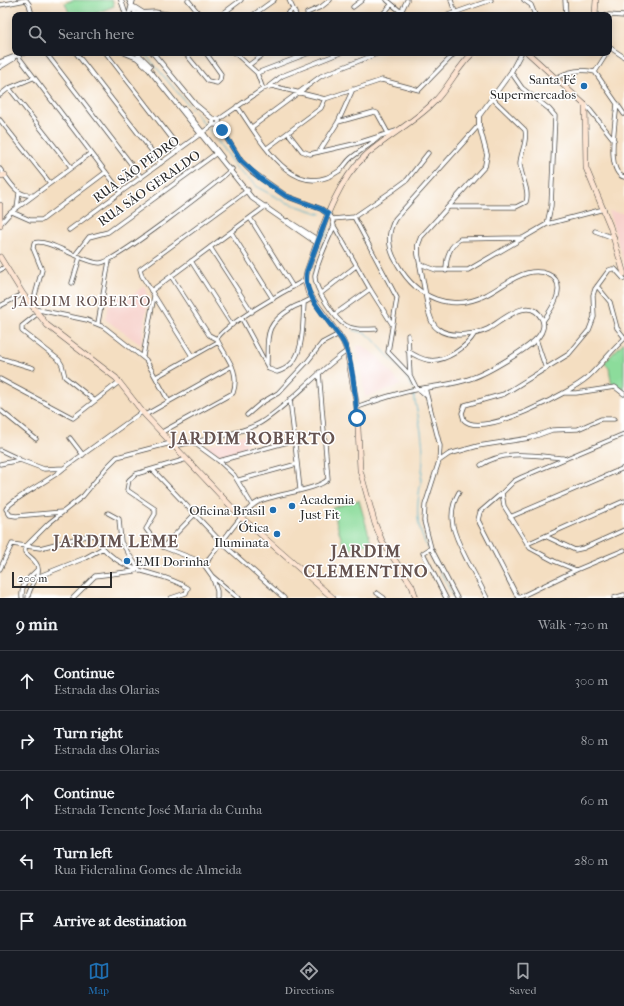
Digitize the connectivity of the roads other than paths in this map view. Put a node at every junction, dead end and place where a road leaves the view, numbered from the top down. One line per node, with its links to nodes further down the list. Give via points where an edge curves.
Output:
1 (121, 0): 25 (street)
2 (129, 0): 21 (street)
3 (133, 0): 21 (street)
4 (188, 0): 18 (street)
5 (195, 0): 18 (street)
6 (241, 0): 30 (street)
7 (274, 0): 31 (street)
8 (289, 0): 23 (street)
9 (330, 0): 33 (street)
10 (362, 0): 22 (street)
11 (386, 0): 20 (street)
12 (408, 0): 35 (street)
13 (451, 0): 36 (street)
14 (491, 0): 37 (street)
15 (524, 0): 38 (street, via 531,5)
16 (565, 0): 39 (street)
17 (596, 0): 40 (main road)
18 (191, 4): 29 (street)
19 (0, 5): 24 (street, via 26,0)
20 (391, 5): 34 (street); 35 (street)
21 (132, 6): 26 (street); 27 (street); 28 (street)
22 (353, 7)
23 (292, 10): 32 (street)
24 (31, 12)
25 (127, 12)
26 (129, 12)
27 (134, 12)
28 (141, 12)
29 (198, 12)
30 (225, 12)
31 (257, 12)
32 (290, 12)
33 (309, 12)
34 (385, 12)
35 (401, 12)
36 (455, 12)
37 (461, 12)
38 (534, 12)
39 (566, 12)
40 (595, 12)
41 (612, 15): 42 (street)
42 (624, 16)
43 (612, 49): 64 (street)
44 (48, 56): 109 (street)
45 (78, 56): 103 (street)
46 (108, 56): 98 (street)
47 (137, 56): 92 (street)
48 (138, 56): 65 (street)
49 (143, 56): 65 (street)
50 (155, 56): 88 (street, via 195,104)
51 (187, 56): 52 (street, via 208,82 217,83 221,74)
52 (208, 56)
53 (239, 56): 67 (street)
54 (261, 56): 67 (street)
55 (301, 56): 71 (street)
56 (332, 56): 74 (street, via 282,76)
57 (371, 56): 78 (street, via 326,74)
58 (452, 56): 77 (street, via 419,90 382,80)
59 (470, 56): 91 (main road, via 436,100)
60 (519, 56): 69 (street)
61 (531, 56): 73 (main road)
62 (605, 56): 70 (street)
63 (16, 57): 66 (street); 68 (street); 72 (street)
64 (624, 57)
65 (145, 60): 92 (street)
66 (0, 62)
67 (250, 65): 71 (street)
68 (0, 67)
69 (511, 72): 81 (street); 127 (street, via 522,88 555,116 551,206)
70 (595, 72): 73 (street, via 571,72); 82 (street)
71 (257, 73): 76 (street)
72 (33, 78): 75 (street); 101 (street)
73 (556, 78): 83 (main road)
74 (268, 87): 76 (street, RUA SÃO PEDRO); 78 (street)
75 (9, 88): 79 (street); 104 (street)
76 (263, 89): 84 (street, RUA SÃO PEDRO)
77 (353, 89): 80 (street); 87 (street)
78 (300, 92): 80 (street); 90 (street)
79 (0, 95)
80 (325, 99): 93 (street, via 321,108)
81 (493, 99): 89 (street, via 479,116); 117 (street, via 525,130 527,136 520,163 527,194 526,202 516,207)
82 (617, 102): 85 (street); 96 (street)
83 (585, 105): 96 (street); 120 (main road, via 586,168)
84 (238, 106): 88 (street, RUA SÃO PEDRO); 90 (street)
85 (624, 114)
86 (0, 120): 111 (street)
87 (338, 122): 94 (street, via 374,112); 100 (street)
88 (215, 123): 92 (street, RUA SÃO PEDRO); 122 (street, via 251,171 286,196)
89 (479, 125): 117 (street, via 487,155 486,161 480,172); 156 (street, via 402,211 391,228 389,238 395,260 408,279)
90 (252, 127): 97 (street)
91 (399, 130): 94 (street); 122 (main road, via 358,163)
92 (202, 133): 98 (street, RUA SÃO PEDRO); 99 (street)
93 (288, 133): 97 (street); 100 (street, via 305,153)
94 (388, 133): 95 (street)
95 (380, 136): 97 (street, via 339,171 318,180 302,179 288,172); 100 (street)
96 (614, 140): 110 (street, via 614,166 617,173)
97 (267, 148)
98 (180, 149): 103 (street, RUA SÃO PEDRO)
99 (217, 152): 106 (street); 136 (street, RUA SÃO GERALDO, via 108,232 89,236)
100 (319, 152)
101 (91, 153): 104 (street); 107 (street)
102 (428, 153): 123 (street, via 407,180)
103 (161, 163): 109 (street, RUA SÃO PEDRO)
104 (71, 167): 111 (street)
105 (0, 169): 108 (street)
106 (231, 170): 112 (street); 139 (street)
107 (106, 172): 113 (street); 121 (street, via 42,220 30,220)
108 (3, 176): 114 (street)
109 (141, 177): 113 (street, RUA SÃO PEDRO)
110 (624, 177)
111 (50, 183): 115 (street)
112 (247, 190): 116 (street); 154 (street, via 140,269)
113 (121, 192): 129 (street, RUA SÃO PEDRO)
114 (19, 193): 115 (street); 119 (street)
115 (33, 195): 119 (street)
116 (265, 207): 124 (street); 134 (street)
117 (448, 207): 141 (street, via 421,237 418,245)
118 (0, 208): 121 (street); 126 (main road)
119 (17, 208): 121 (street)
120 (604, 209): 127 (street); 133 (main road)
121 (11, 212): 126 (street)
122 (328, 214): 125 (street); 134 (main road)
123 (354, 216): 125 (street); 171 (street, via 396,294 398,302)
124 (250, 218): 131 (street); 152 (street)
125 (333, 219): 128 (street)
126 (0, 224)
127 (547, 224): 132 (street)
128 (334, 226): 142 (street); 155 (street, via 316,272 315,281)
129 (69, 230)
130 (595, 231): 133 (street)
131 (230, 232): 135 (street); 161 (street)
132 (522, 238): 145 (street, via 473,268); 145 (street, via 460,239 448,253)
133 (614, 238): 146 (main road)
134 (318, 242): 149 (main road)
135 (210, 247): 140 (street); 165 (street)
136 (76, 255): 138 (street); 159 (street, via 38,241 34,243 33,248 42,270)
137 (0, 257): 143 (main road)
138 (80, 257): 139 (street, via 96,263); 150 (street)
139 (109, 261): 170 (street)
140 (191, 261): 147 (street); 172 (street)
141 (420, 264): 145 (street); 156 (street)
142 (356, 266): 153 (street); 155 (street)
143 (5, 267): 144 (street); 157 (main road)
144 (0, 270)
145 (446, 271)
146 (624, 274)
147 (171, 276): 154 (street); 179 (street, via 209,335)
148 (624, 279): 151 (street, via 612,268)
149 (305, 280): 152 (street); 160 (main road)
150 (72, 283)
151 (597, 286): 177 (street, via 610,302 617,328); 190 (street, via 593,295 594,317 589,330 569,354)
152 (293, 287): 161 (street)
153 (370, 289): 167 (street); 171 (street)
154 (151, 291): 158 (street)
155 (320, 294): 167 (street)
156 (425, 294): 169 (street, via 442,301 466,301 485,295 521,275 544,272 555,279 558,292 551,310); 174 (street, via 431,321 438,329 451,333)
157 (25, 296): 159 (street); 163 (street); 164 (main road)
158 (154, 296): 184 (street); 185 (street)
159 (35, 297): 164 (street)
160 (312, 298): 162 (street); 175 (main road)
161 (273, 299): 165 (street)
162 (304, 304): 180 (street, via 293,308 273,322); 187 (street, via 300,348 295,360 277,372 271,371)
163 (0, 306)
164 (33, 307): 166 (main road); 170 (street)
165 (252, 312): 168 (street)
166 (37, 314): 195 (main road, via 52,330); 202 (street, via 22,326 22,331 59,360 65,377)
167 (335, 314): 173 (street, via 350,328)
168 (242, 319): 172 (street); 181 (street)
169 (543, 321): 174 (street, via 535,311 520,310); 178 (street, via 542,332)
170 (98, 323): 184 (street)
171 (392, 324): 192 (street, via 388,352)
172 (232, 325): 179 (street, via 218,336)
173 (376, 329)
174 (475, 333): 183 (street, via 469,342 440,360 423,359)
175 (338, 334): 182 (main road); 206 (street, via 322,343 278,393)
176 (408, 335): 183 (street)
177 (624, 338): 198 (street, via 588,377)
178 (536, 339): 190 (street); 197 (street, via 473,378)
179 (217, 340): 185 (street); 188 (street)
180 (268, 347): 181 (street); 187 (street)
181 (259, 350): 187 (street)
182 (348, 351): 191 (street); 203 (main road)
183 (408, 351): 192 (street)
184 (143, 356): 193 (street)
185 (192, 356): 193 (street)
186 (0, 358): 189 (street)
187 (267, 365)
188 (232, 366): 201 (street); 208 (street, via 234,390 227,397)
189 (33, 368)
190 (546, 369): 198 (street, via 504,394 465,405 462,413 464,420 476,425 506,420)
191 (319, 372): 200 (street); 229 (street, via 328,476 324,482)
192 (410, 375): 196 (street)
193 (156, 377): 201 (street)
194 (0, 378): 202 (street, via 70,417 75,417)
195 (120, 382): 202 (street); 205 (main road)
196 (417, 389): 197 (street); 197 (street); 203 (street)
197 (426, 390): 221 (street, via 440,446)
198 (562, 393): 199 (street, via 615,387)
199 (624, 394)
200 (290, 398): 212 (street); 213 (street, via 257,424)
201 (168, 400): 205 (street)
202 (95, 401)
203 (357, 407): 266 (main road, via 360,470 375,524 382,541 412,586)
204 (0, 410): 211 (street)
205 (143, 414): 208 (main road); 216 (street)
206 (247, 415)
207 (614, 418): 221 (street, via 601,419 578,429 552,430 530,438 478,446 450,454)
208 (162, 432): 214 (main road)
209 (624, 434): 217 (street)
210 (70, 438): 216 (street)
211 (36, 439)
212 (295, 440): 220 (street); 223 (street)
213 (193, 442): 214 (street); 220 (street)
214 (172, 444): 218 (main road); 234 (street, via 117,457 83,496)
215 (0, 450): 219 (street)
216 (83, 454): 225 (street)
217 (565, 458): 224 (street, via 507,455 493,458); 231 (street, via 514,481)
218 (187, 459): 227 (street); 238 (main road)
219 (20, 460): 222 (street); 225 (street, via 44,469)
220 (219, 461): 228 (street)
221 (439, 461): 246 (street, via 424,512)
222 (0, 464)
223 (298, 464): 228 (street); 229 (street)
224 (481, 465)
225 (64, 468): 234 (street, via 43,484 10,503 6,509 10,515 16,516)
226 (624, 468): 237 (street)
227 (153, 470): 236 (street); 243 (street, via 133,477 126,488 154,508 156,512 146,529)
228 (239, 480): 233 (street)
229 (300, 489): 233 (street, via 266,498)
230 (459, 492): 269 (street, via 452,507 451,525 456,540)
231 (502, 493): 237 (street, via 502,500); 270 (street, via 480,512 478,520)
232 (624, 502): 240 (street)
233 (252, 505): 238 (street)
234 (63, 512): 244 (street, via 36,534)
235 (108, 512): 252 (street, via 119,519 121,542)
236 (194, 515): 241 (street); 243 (street)
237 (510, 517): 242 (street)
238 (242, 518): 241 (street); 264 (main road)
239 (624, 530): 240 (street, via 575,550)
240 (545, 536): 242 (street)
241 (222, 543): 248 (street); 263 (street)
242 (527, 544): 251 (street, via 534,551)
243 (163, 546): 248 (street, via 198,560)
244 (25, 547): 245 (street, via 40,548 90,535 94,536); 249 (street, via 10,545); 250 (street, via 25,552 36,563)
245 (103, 548): 252 (street, via 119,563); 254 (street)
246 (431, 549): 267 (street, via 424,553); 268 (street)
247 (624, 550): 251 (street)
248 (206, 566): 253 (street)
249 (0, 569)
250 (38, 569): 254 (street); 257 (street, via 22,586)
251 (576, 570): 270 (street)
252 (138, 571): 259 (street, via 95,576); 260 (street, via 187,587 187,592)
253 (212, 576): 261 (street); 262 (street)
254 (37, 577): 258 (street, via 29,588)
255 (377, 593): 265 (street)
256 (624, 595): 271 (street)
257 (22, 598)
258 (28, 598)
259 (73, 598)
260 (171, 598)
261 (217, 598)
262 (238, 598)
263 (284, 598)
264 (333, 598)
265 (384, 598)
266 (416, 598)
267 (446, 598)
268 (457, 598)
269 (487, 598)
270 (518, 598)
271 (614, 598)

